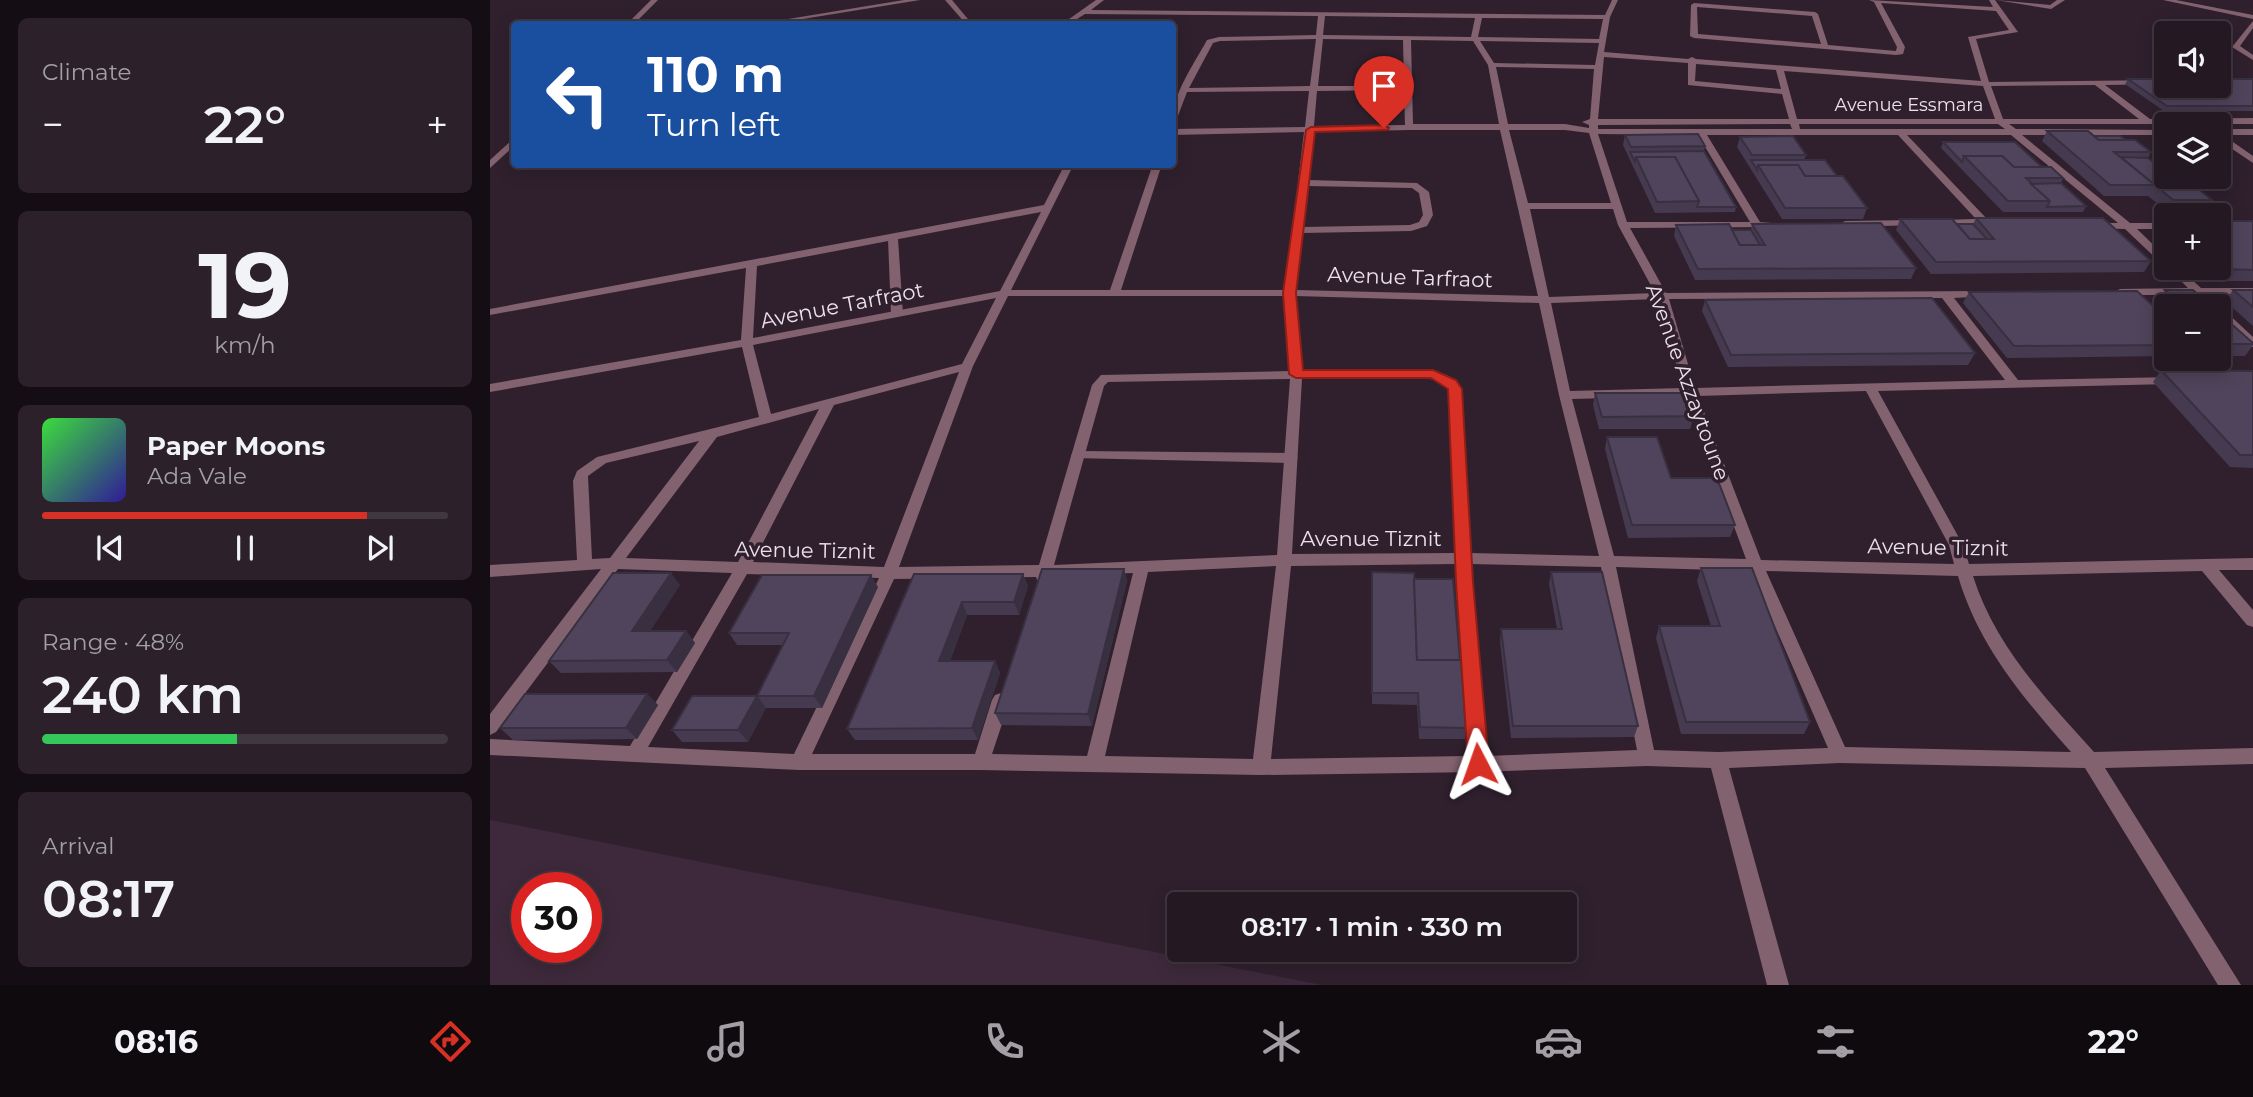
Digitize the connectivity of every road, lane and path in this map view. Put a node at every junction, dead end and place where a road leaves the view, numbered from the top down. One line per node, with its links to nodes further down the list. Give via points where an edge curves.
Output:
1 (655, 0): 18 (street)
2 (917, 0): 19 (street)
3 (948, 0): 20 (street)
4 (1101, 0): 11 (street)
5 (1181, 0): 13 (street)
6 (1615, 0): 16 (street, Avenue Azzaytoune)
7 (1875, 0): 10 (street); 29 (street, via 1901,52)
8 (2062, 0): 10 (street, via 2051,7)
9 (2166, 0): 17 (street)
10 (1996, 3): 39 (street, via 2014,32 1972,37)
11 (1087, 12): 12 (street); 21 (street)
12 (1141, 13): 13 (street); 22 (street)
13 (1178, 14): 14 (street)
14 (1322, 16): 15 (street); 24 (street)
15 (1479, 17): 16 (street); 26 (street)
16 (1607, 17): 27 (street, Avenue Azzaytoune)
17 (2253, 17)
18 (633, 21)
19 (780, 21)
20 (966, 21)
21 (1070, 21)
22 (1137, 21)
23 (2253, 23): 31 (street, via 2236,47)
24 (1319, 37): 25 (street); 41 (street); 42 (street, via 1212,40)
25 (1407, 37): 26 (street); 40 (street)
26 (1474, 38): 27 (street); 33 (street)
27 (1604, 41): 30 (street, Avenue Azzaytoune)
28 (1754, 41): 29 (street); 29 (street, via 1694,36 1695,5 1815,14); 34 (street)
29 (1825, 47)
30 (1600, 54): 32 (street); 35 (street, Avenue Azzaytoune)
31 (2253, 58)
32 (1692, 59): 34 (street); 43 (street, via 1691,83)
33 (1492, 65): 35 (street); 51 (street)
34 (1762, 65): 36 (street)
35 (1598, 67): 50 (street, Avenue Azzaytoune)
36 (1780, 67): 39 (street); 43 (street)
37 (2096, 82): 38 (street); 39 (street); 47 (street)
38 (2154, 82)
39 (1986, 85): 46 (street)
40 (1408, 88): 41 (street); 49 (street)
41 (1313, 89): 42 (street); 52 (street)
42 (1184, 90): 44 (street)
43 (1786, 92): 45 (street)
44 (1176, 111)
45 (1794, 121): 46 (street, Avenue Essmara); 50 (street, Avenue Essmara); 55 (street)
46 (2000, 121): 47 (street, Avenue Essmara); 57 (street)
47 (2148, 121): 48 (street, Avenue Essmara)
48 (2253, 121)
49 (1409, 127): 51 (street, Avenue Essmara); 52 (street, Avenue Essmara)
50 (1592, 127): 51 (street, Avenue Essmara); 54 (street, Avenue Essmara); 73 (street, Avenue Azzaytoune)
51 (1504, 128): 72 (street)
52 (1311, 130): 53 (street, Avenue Essmara); 69 (street)
53 (1176, 132)
54 (1701, 132): 55 (street, Avenue Essmara); 79 (street)
55 (1797, 132): 56 (street, Avenue Essmara)
56 (1900, 132): 57 (street, Avenue Essmara); 75 (street)
57 (2013, 132): 58 (street, Avenue Essmara); 83 (street)
58 (2113, 132): 59 (street, Avenue Essmara); 62 (street)
59 (2154, 132)
60 (2253, 132): 61 (street)
61 (2231, 133)
62 (2124, 140)
63 (2231, 143): 65 (street)
64 (511, 144): 66 (street)
65 (2253, 160)
66 (490, 165)
67 (1068, 168): 74 (street)
68 (1157, 168): 94 (street)
69 (1304, 183): 84 (street); 84 (street, via 1414,185 1424,192 1428,215 1423,224 1411,228)
70 (2188, 189): 71 (street)
71 (2207, 203)
72 (1524, 206): 73 (street); 99 (street)
73 (1616, 206): 78 (street, Avenue Azzaytoune)
74 (1046, 208): 85 (street); 92 (street)
75 (1984, 222): 76 (street); 77 (street)
76 (1997, 222)
77 (1837, 224)
78 (1623, 225): 79 (street); 98 (street, Avenue Azzaytoune)
79 (1757, 225): 80 (street)
80 (1784, 225)
81 (2076, 225): 83 (street)
82 (2154, 226): 83 (street)
83 (2129, 227): 86 (street)
84 (1299, 230): 93 (street)
85 (893, 239): 87 (street); 101 (street)
86 (2154, 251)
87 (752, 262): 100 (street); 103 (street)
88 (2186, 280): 89 (street)
89 (2197, 291): 90 (street); 91 (street); 96 (street)
90 (2253, 291)
91 (2113, 292)
92 (1006, 293): 94 (street, Avenue Tarfraot); 101 (street, Avenue Tarfraot); 105 (street)
93 (1290, 293): 94 (street, Avenue Tarfraot); 99 (street, Avenue Tarfraot); 106 (street)
94 (1114, 294)
95 (2002, 294): 97 (street, Avenue Tarfraot)
96 (2200, 294)
97 (1946, 295): 98 (street, Avenue Tarfraot); 108 (street)
98 (1662, 296): 99 (street, Avenue Tarfraot); 111 (street, Avenue Azzaytoune)
99 (1546, 300): 112 (street)
100 (490, 312)
101 (897, 314): 103 (street, Avenue Tarfraot)
102 (2231, 322): 104 (street)
103 (747, 343): 110 (street, Avenue Tarfraot); 114 (street)
104 (2253, 343)
105 (967, 366): 113 (street); 131 (street)
106 (1296, 374): 116 (street, via 1105,378 1098,386); 117 (street); 118 (street, via 1433,374 1451,383 1455,389)
107 (2187, 380): 108 (street)
108 (2015, 385): 109 (street)
109 (1870, 387): 111 (street); 128 (street, via 1956,545)
110 (490, 388)
111 (1690, 391): 112 (street); 123 (street, Avenue Azzaytoune)
112 (1565, 395): 121 (street)
113 (830, 401): 114 (street); 127 (street)
114 (766, 419): 115 (street)
115 (712, 434): 120 (street); 125 (street, via 602,460 582,474 579,492)
116 (1078, 455): 117 (street); 130 (street)
117 (1291, 458): 119 (street)
118 (1463, 558): 119 (street, Avenue Tiznit); 121 (street, Avenue Tiznit); 146 (street)
119 (1284, 560): 126 (street, Avenue Tiznit); 147 (street)
120 (613, 563): 125 (street, Avenue Tiznit); 127 (street, Avenue Tiznit); 135 (street)
121 (1608, 563): 123 (street, Avenue Tiznit); 140 (street)
122 (2253, 564): 124 (street, Avenue Tiznit)
123 (1756, 565): 128 (street, Avenue Tiznit); 138 (street, Avenue Azzaytoune)
124 (2206, 565): 128 (street, Avenue Tiznit); 133 (street)
125 (585, 566): 129 (street, Avenue Tiznit)
126 (1142, 566): 130 (street, Avenue Tiznit); 145 (street)
127 (741, 569): 131 (street, Avenue Tiznit); 137 (street)
128 (1964, 570): 142 (street, via 1998,649)
129 (490, 571)
130 (1045, 571): 131 (street, Avenue Tiznit); 132 (street)
131 (889, 573): 143 (street)
132 (1036, 596)
133 (2253, 621)
134 (1006, 685): 144 (street)
135 (490, 727)
136 (490, 747): 137 (street)
137 (635, 752): 143 (street)
138 (1840, 755): 141 (street); 142 (street)
139 (2253, 756): 142 (street)
140 (1647, 758): 141 (street); 146 (street)
141 (1718, 760): 148 (street)
142 (2090, 760): 149 (street)
143 (799, 762): 144 (street)
144 (981, 762): 145 (street)
145 (1094, 764): 147 (street)
146 (1478, 764): 147 (street)
147 (1261, 767)
148 (1777, 985)
149 (2230, 985)

